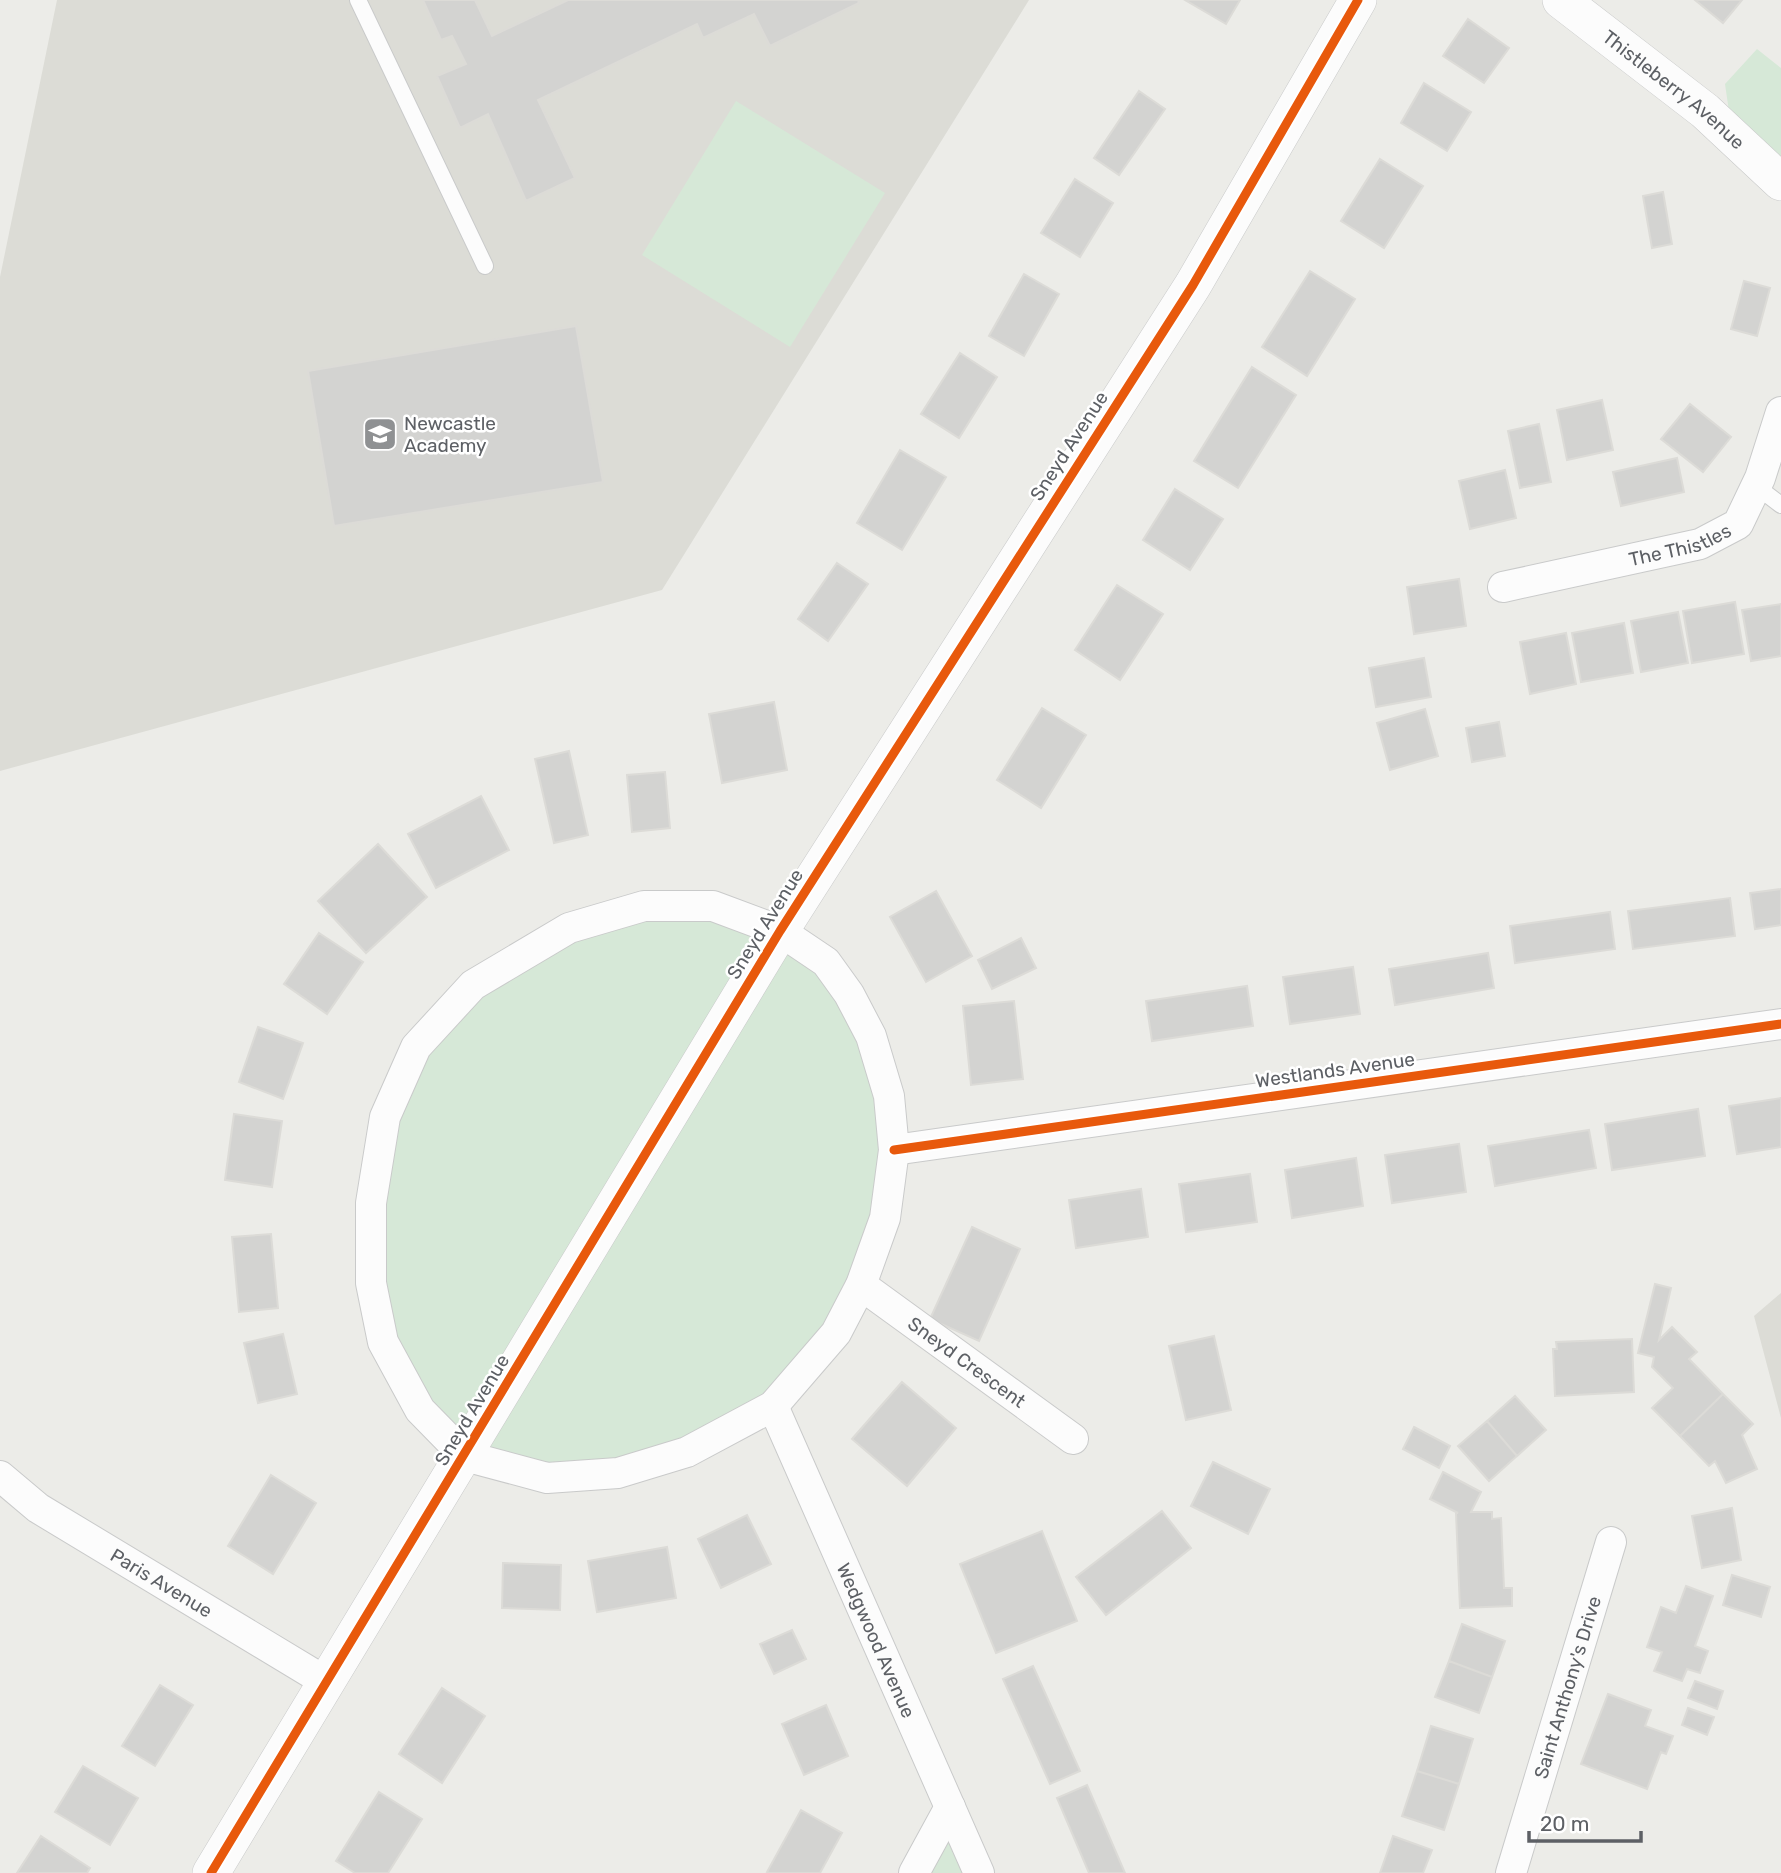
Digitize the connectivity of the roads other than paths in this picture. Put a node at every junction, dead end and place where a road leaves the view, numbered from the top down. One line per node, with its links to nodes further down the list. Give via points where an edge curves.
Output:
1 (358, 0): 5 (lane)
2 (1358, 0): 10 (street, Sneyd Avenue, via 1193,285)
3 (1561, 0): 4 (street, Thistleberry Avenue, via 1705,111)
4 (1781, 182)
5 (485, 266)
6 (1781, 412): 7 (street, The Thistles)
7 (1756, 486): 8 (lane); 9 (street, The Thistles, via 1738,524 1700,544)
8 (1781, 505)
9 (1503, 587)
10 (780, 931): 12 (street, Sneyd Avenue, via 827,962 871,1036 889,1096); 16 (street, Sneyd Avenue); 16 (street, Sneyd Avenue, via 713,906 644,906 569,929 474,985 416,1047 385,1117 370,1203 371,1283 383,1342 420,1410)
11 (1781, 1024): 12 (street, Westlands Avenue)
12 (894, 1150): 13 (street, Sneyd Avenue, via 885,1218)
13 (861, 1285): 14 (street, Sneyd Avenue, via 836,1333); 15 (street, Sneyd Crescent)
14 (773, 1406): 16 (street, Sneyd Avenue, via 687,1452 618,1473 547,1478); 20 (street, Wedgwood Avenue)
15 (1073, 1439)
16 (465, 1456): 19 (street, Sneyd Avenue)
17 (0, 1476): 19 (street, Paris Avenue, via 38,1508)
18 (1611, 1542): 24 (street, Saint Anthony's Drive)
19 (328, 1683): 21 (street, Sneyd Avenue)
20 (950, 1807): 22 (street); 23 (street, Wedgwood Avenue)
21 (211, 1873)
22 (914, 1873)
23 (979, 1873)
24 (1511, 1873)

